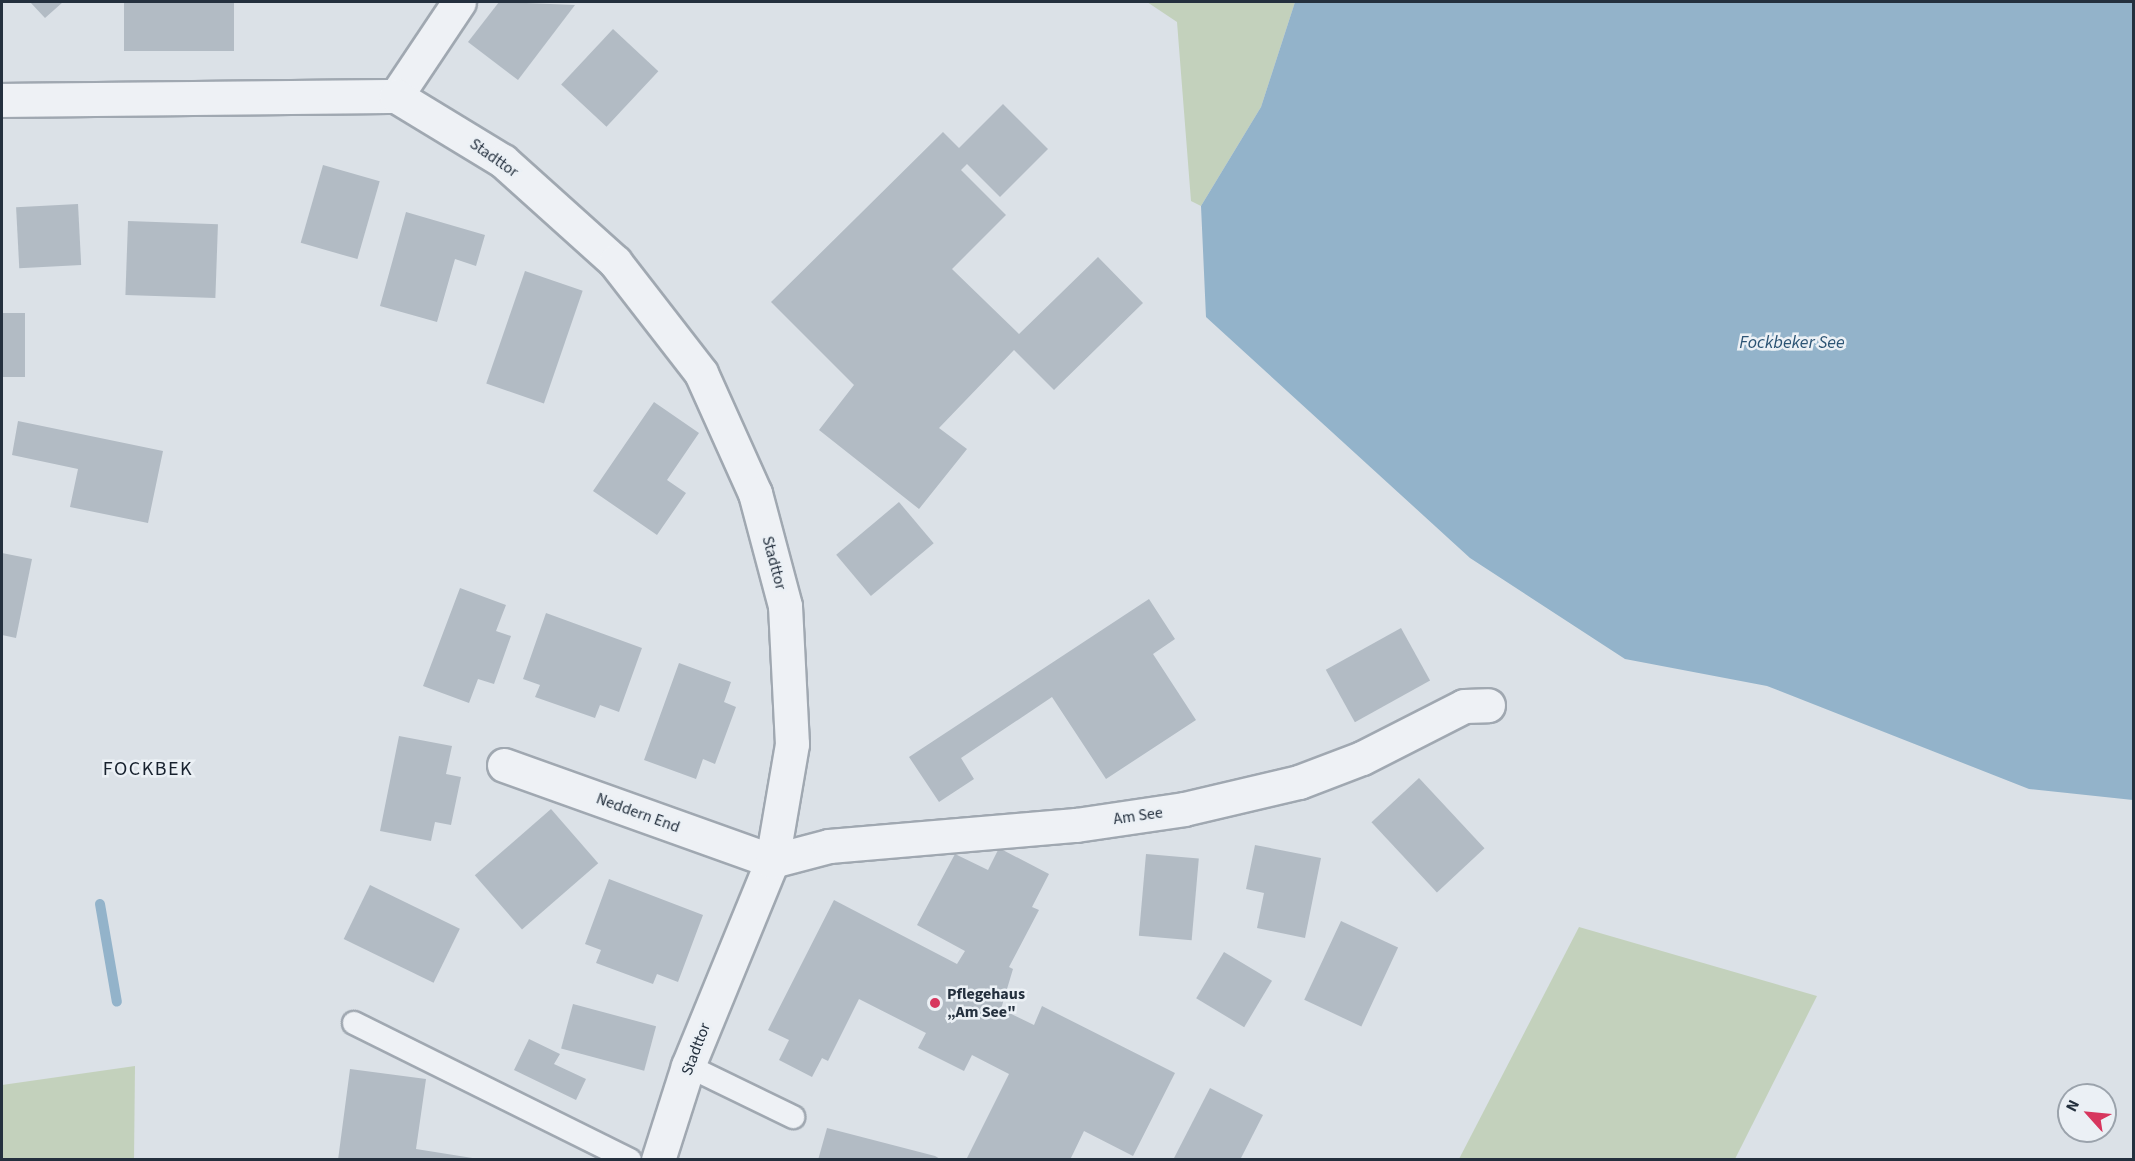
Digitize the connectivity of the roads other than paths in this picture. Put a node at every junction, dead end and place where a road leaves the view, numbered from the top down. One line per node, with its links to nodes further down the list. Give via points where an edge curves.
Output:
1 (459, 2): 2 (street)
2 (396, 96): 3 (street); 6 (street, Stadttor, via 503,161 598,246 701,374 755,493 785,606 792,744)
3 (2, 100)
4 (1488, 705): 6 (street, Am See, via 1464,706 1362,758 1299,782 1184,809 1076,825 829,846)
5 (504, 765): 6 (street, Neddern End)
6 (772, 861): 8 (street, Stadttor)
7 (354, 1023): 10 (lane)
8 (688, 1066): 9 (lane); 11 (street, Stadttor)
9 (793, 1117)
10 (630, 1160)
11 (658, 1160)

